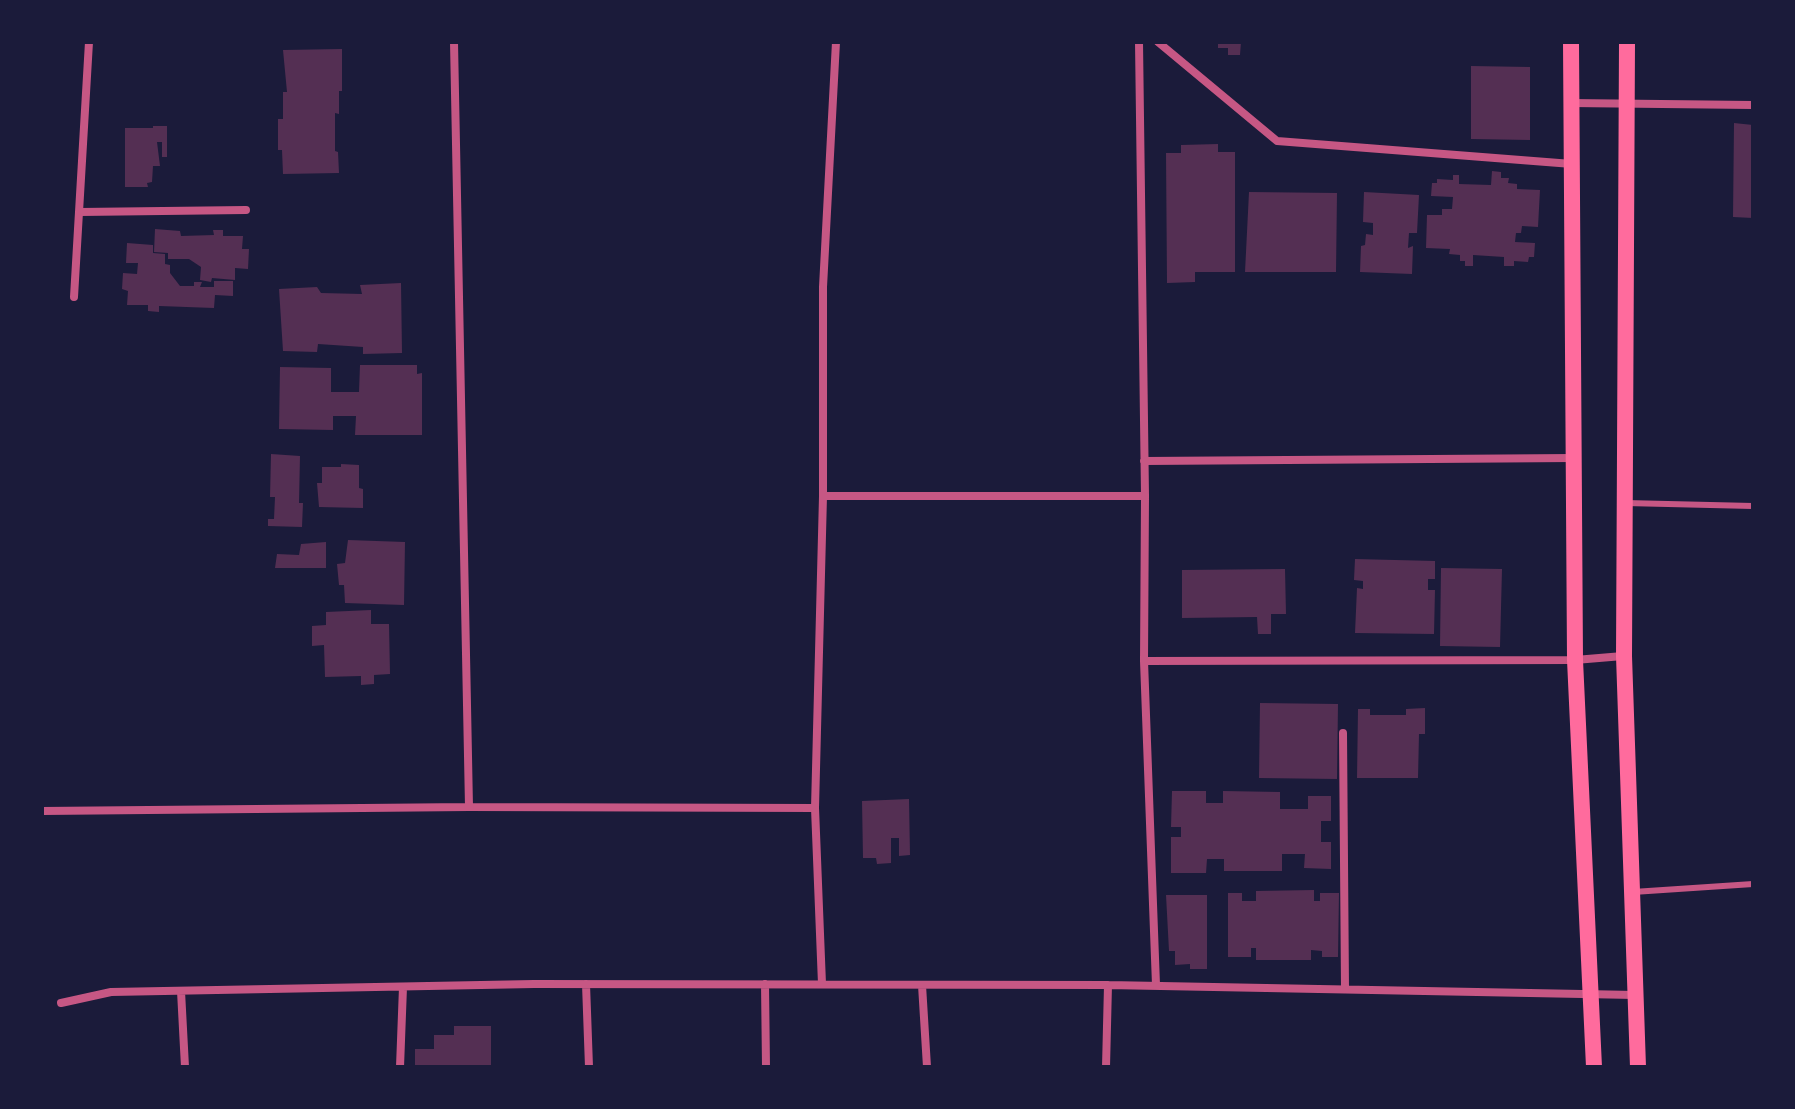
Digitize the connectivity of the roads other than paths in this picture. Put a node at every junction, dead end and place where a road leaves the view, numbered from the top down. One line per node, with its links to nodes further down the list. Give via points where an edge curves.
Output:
1 (89, 42): 13 (street)
2 (454, 42): 25 (street)
3 (836, 42): 17 (street, via 823,287)
4 (1139, 42): 16 (street)
5 (1158, 42): 11 (street, via 1277,141)
6 (1571, 42): 8 (main road)
7 (1627, 42): 9 (main road)
8 (1570, 103): 9 (street); 11 (main road)
9 (1625, 103): 10 (street); 19 (main road)
10 (1753, 105)
11 (1572, 164): 15 (main road)
12 (246, 210): 13 (street)
13 (80, 212): 14 (street)
14 (74, 297)
15 (1573, 458): 16 (street); 22 (main road)
16 (1144, 461): 18 (street)
17 (823, 496): 18 (street); 26 (street)
18 (1145, 496): 23 (street)
19 (1625, 503): 20 (lane); 21 (main road)
20 (1753, 506)
21 (1624, 656): 22 (street); 29 (main road)
22 (1575, 660): 23 (street); 39 (main road)
23 (1144, 661): 35 (street)
24 (1343, 733): 37 (street)
25 (469, 807): 26 (street); 27 (street)
26 (815, 808): 32 (street)
27 (42, 811)
28 (1753, 884): 29 (lane)
29 (1633, 892): 40 (main road)
30 (586, 984): 31 (street); 36 (street); 44 (street)
31 (765, 984): 32 (street); 45 (street)
32 (822, 984): 33 (street)
33 (922, 985): 34 (street); 46 (street)
34 (1108, 985): 35 (street); 47 (street)
35 (1156, 985): 37 (street)
36 (403, 987): 38 (street); 43 (street)
37 (1345, 989): 39 (street)
38 (181, 991): 41 (street, via 111,992); 42 (street)
39 (1590, 995): 40 (street); 48 (main road)
40 (1636, 995): 49 (main road)
41 (61, 1003)
42 (185, 1067)
43 (400, 1067)
44 (589, 1067)
45 (766, 1067)
46 (927, 1067)
47 (1106, 1067)
48 (1594, 1067)
49 (1638, 1067)

